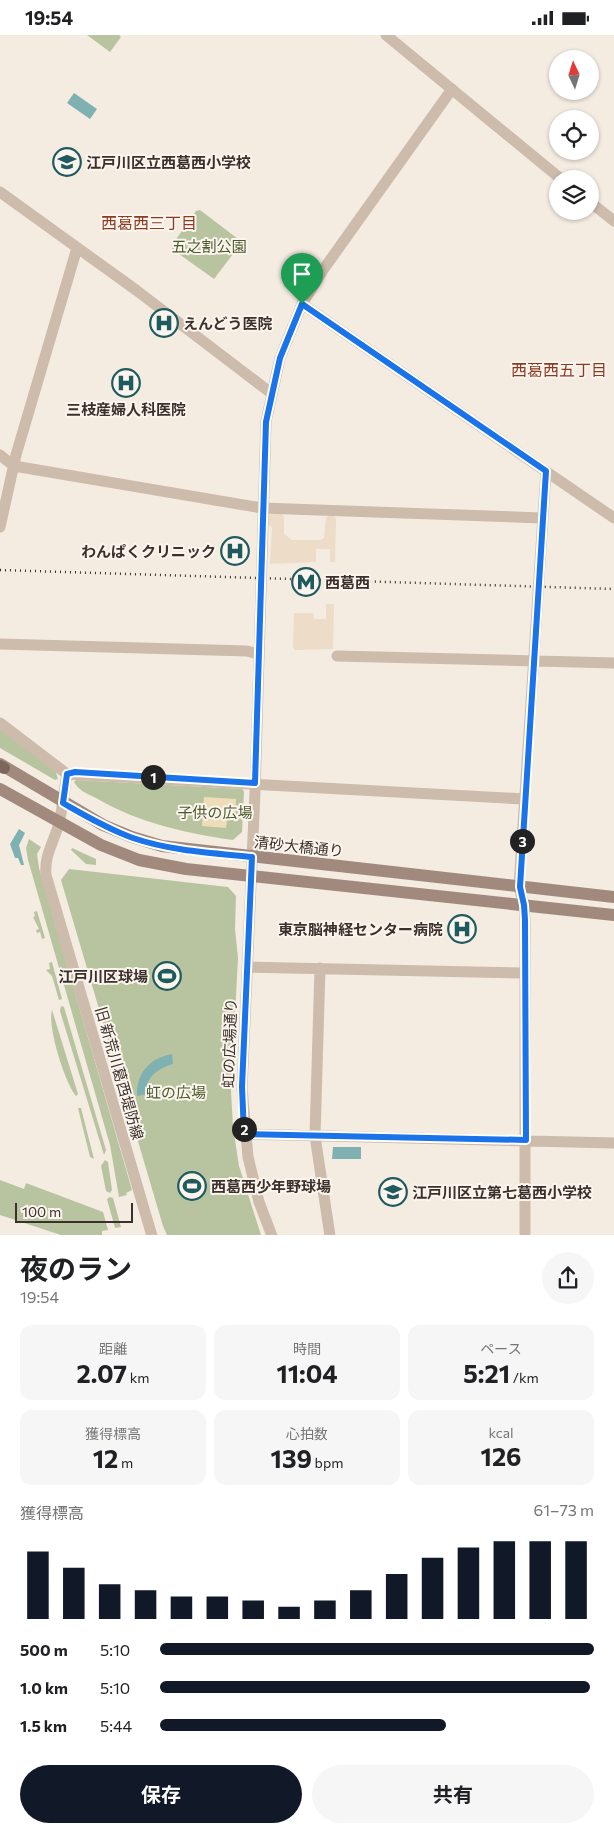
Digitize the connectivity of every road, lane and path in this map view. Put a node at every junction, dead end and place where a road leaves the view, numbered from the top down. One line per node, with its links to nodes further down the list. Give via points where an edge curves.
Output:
1 (386, 35): 2 (street)
2 (452, 89): 3 (street); 8 (street, 虹の広場通り)
3 (550, 170)
4 (0, 191): 7 (street)
5 (599, 209): 6 (street)
6 (614, 221)
7 (78, 248): 9 (street); 11 (street)
8 (302, 304): 9 (street, 虹の広場通り, via 285,343); 12 (street)
9 (271, 393): 13 (street, 虹の広場通り, via 265,432)
10 (0, 455): 11 (street)
11 (14, 466): 13 (street); 16 (street)
12 (546, 471): 14 (street); 15 (street)
13 (262, 508): 14 (street); 18 (street, 虹の広場通り)
14 (542, 517): 20 (street)
15 (614, 518)
16 (0, 527)
17 (0, 643): 18 (street, via 247,651)
18 (258, 654): 25 (street, 虹の広場通り)
19 (337, 656): 20 (street)
20 (533, 661): 21 (street); 27 (street)
21 (614, 663)
22 (0, 723): 24 (street)
23 (1, 766): 28 (main road, 清砂大橋通り)
24 (67, 774): 25 (street); 28 (street, 旧 新荒川葛西堤防線)
25 (255, 783): 27 (street); 30 (street, 虹の広場通り)
26 (0, 789): 29 (main road)
27 (524, 799): 32 (street)
28 (63, 803): 29 (street, 旧 新荒川葛西堤防線); 30 (main road, 清砂大橋通り, via 103,825 145,841 185,850)
29 (59, 823): 31 (main road, via 139,860); 43 (street, 旧 新荒川葛西堤防線, via 47,852 46,875)
30 (252, 857): 31 (street, 虹の広場通り); 32 (main road, 清砂大橋通り)
31 (250, 877): 34 (main road); 36 (street, 虹の広場通り)
32 (520, 887): 33 (main road, 清砂大橋通り); 34 (street)
33 (614, 897)
34 (524, 905): 35 (main road); 38 (street)
35 (614, 915)
36 (247, 967): 37 (street); 39 (street, 虹の広場通り, via 242,1087)
37 (320, 968): 38 (street); 40 (street)
38 (526, 973): 41 (street)
39 (244, 1134): 40 (street); 44 (street, 虹の広場通り, via 253,1180)
40 (315, 1135): 41 (street); 45 (street)
41 (526, 1140): 42 (street); 46 (street)
42 (614, 1143)
43 (152, 1235)
44 (272, 1235)
45 (330, 1235)
46 (525, 1235)

